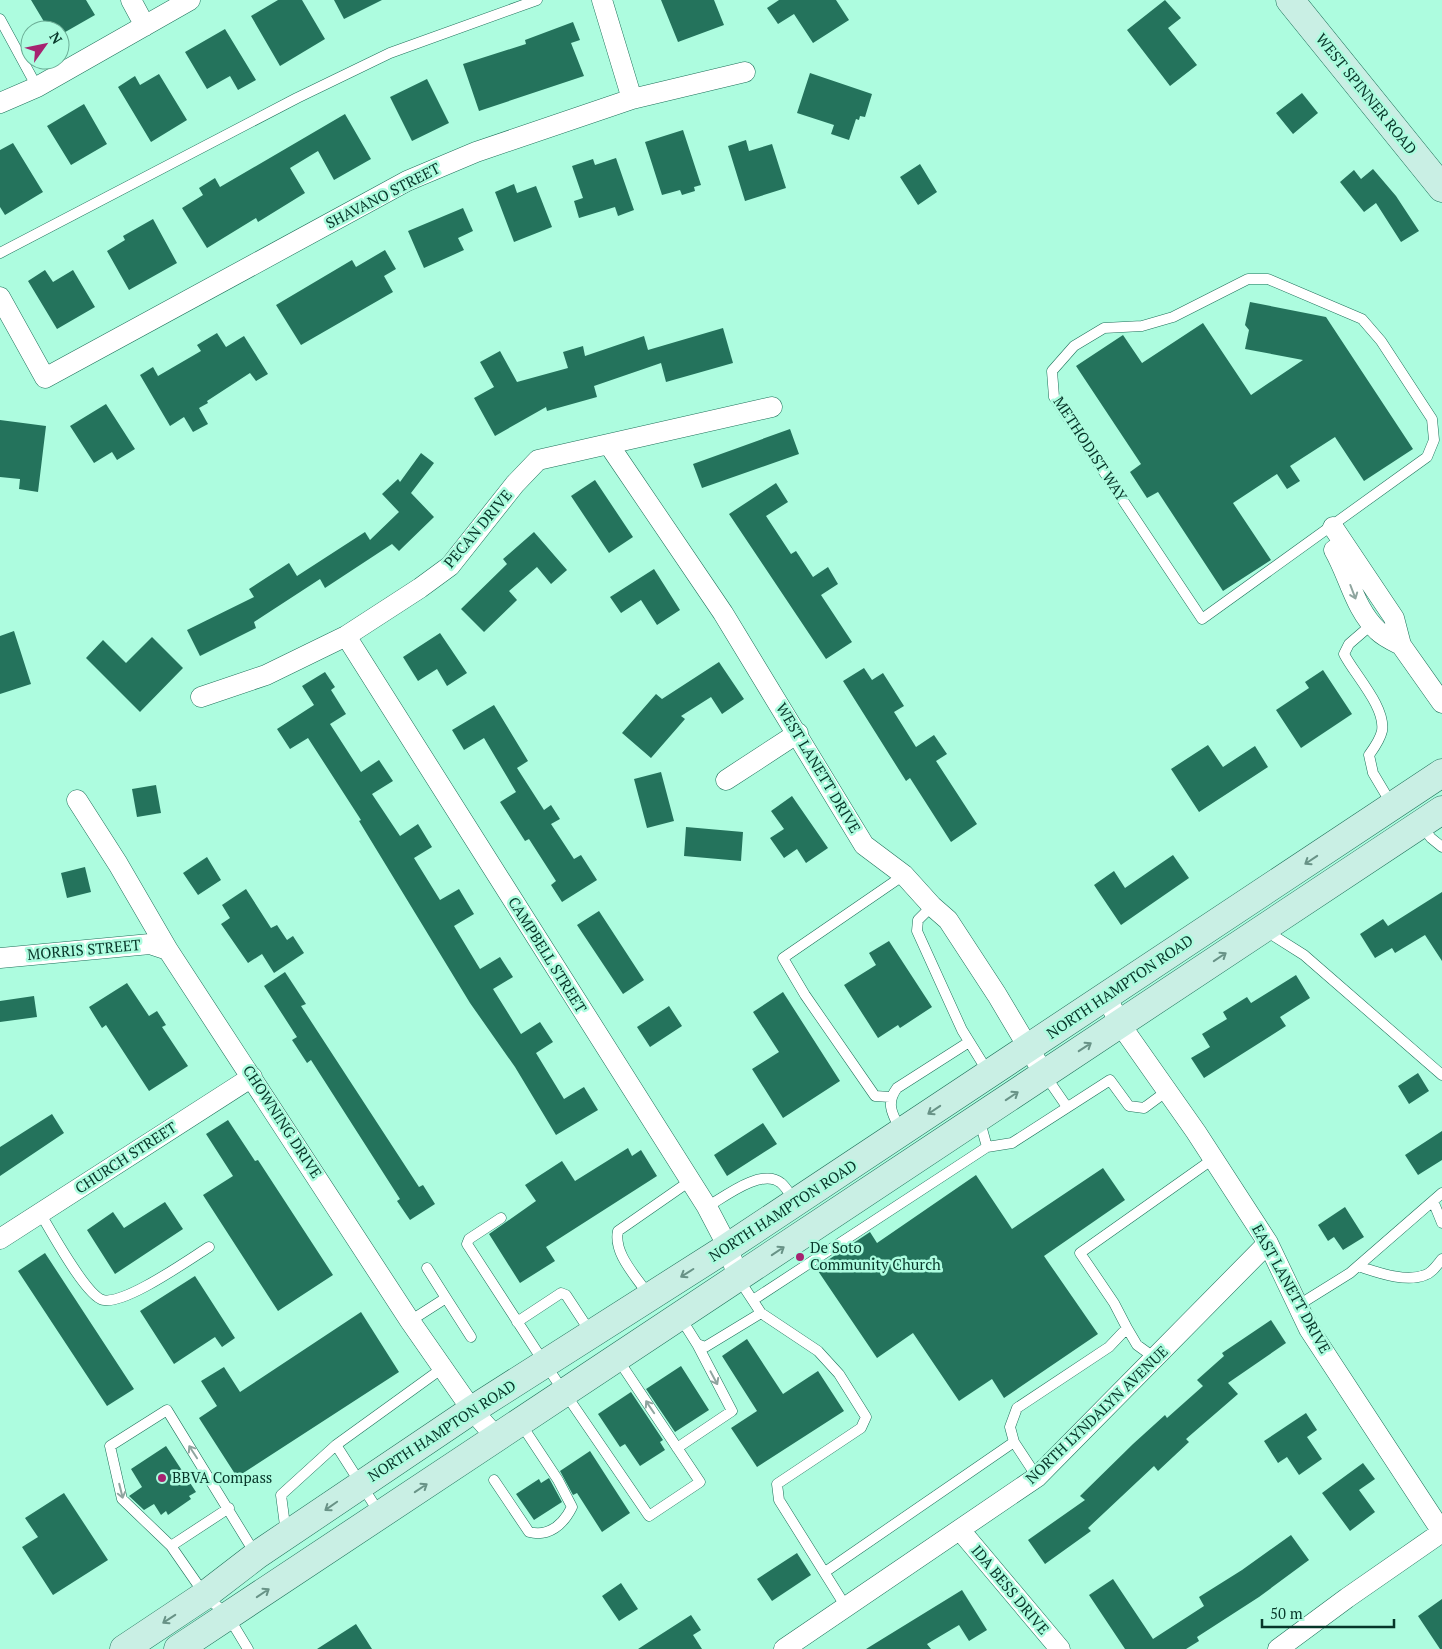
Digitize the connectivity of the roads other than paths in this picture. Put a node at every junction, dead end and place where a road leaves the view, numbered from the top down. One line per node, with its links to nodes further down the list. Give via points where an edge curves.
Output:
1 (131, 0): 7 (street)
2 (190, 0): 7 (street)
3 (537, 0): 13 (lane, via 382,57)
4 (602, 0): 10 (street)
5 (1290, 0): 12 (main road, WEST SPINNER ROAD)
6 (0, 19): 9 (lane)
7 (145, 26): 9 (street)
8 (745, 72): 10 (street, SHAVANO STREET)
9 (37, 87): 11 (street)
10 (632, 99): 14 (street, SHAVANO STREET, via 476,152 407,181 45,378)
11 (0, 103)
12 (1442, 188)
13 (0, 253)
14 (0, 297)
15 (772, 407): 16 (street, PECAN DRIVE)
16 (609, 445): 19 (street, PECAN DRIVE, via 538,460 450,566); 23 (street, WEST LANETT DRIVE, via 723,613)
17 (1328, 530): 17 (lane, METHODIST WAY, via 1202,619 1054,397 1052,371 1074,346 1104,328 1142,326 1173,317 1248,279 1268,279 1362,319 1381,341 1432,419 1434,440 1427,457); 18 (street, one-way to 18, via 1356,599); 20 (street, via 1394,618)
18 (1372, 625): 20 (street); 27 (lane, via 1349,644 1344,654 1372,697 1379,714 1382,729 1369,755 1373,773)
19 (346, 636): 21 (street, PECAN DRIVE, via 266,675); 51 (street, CAMPBELL STREET)
20 (1401, 645): 22 (street)
21 (201, 697)
22 (1442, 703)
23 (798, 734): 25 (street); 30 (street, WEST LANETT DRIVE, via 864,845)
24 (1442, 773): 27 (main road, NORTH HAMPTON ROAD)
25 (726, 780)
26 (77, 800): 33 (street, CHOWNING DRIVE)
27 (1392, 806): 35 (main road, NORTH HAMPTON ROAD, one-way to 35)
28 (1431, 817): 29 (lane, via 1431,838); 32 (main road, NORTH HAMPTON ROAD)
29 (1442, 847)
30 (904, 876): 31 (street, WEST LANETT DRIVE); 45 (lane, via 783,958 805,996 875,1096)
31 (932, 906): 37 (lane, via 918,920 917,932); 38 (street, WEST LANETT DRIVE, via 948,920)
32 (1263, 929): 36 (main road, NORTH HAMPTON ROAD, one-way to 32); 41 (lane, via 1304,955)
33 (168, 950): 34 (street, MORRIS STREET, via 150,944); 42 (street, CHOWNING DRIVE)
34 (0, 958)
35 (1106, 996): 36 (street, EAST LANETT DRIVE); 38 (main road, NORTH HAMPTON ROAD)
36 (1120, 1024): 40 (main road, NORTH HAMPTON ROAD, one-way to 36); 43 (street, EAST LANETT DRIVE)
37 (969, 1042): 39 (lane); 45 (lane, via 897,1088)
38 (1029, 1047): 39 (main road, NORTH HAMPTON ROAD); 40 (street, WEST LANETT DRIVE)
39 (989, 1074): 44 (main road, NORTH HAMPTON ROAD)
40 (1044, 1074): 46 (lane); 47 (main road, NORTH HAMPTON ROAD, one-way to 40)
41 (1442, 1075)
42 (252, 1077): 56 (street, CHURCH STREET); 74 (street, CHOWNING DRIVE)
43 (1167, 1091): 46 (lane, via 1144,1108 1129,1106 1110,1080); 50 (street, EAST LANETT DRIVE)
44 (962, 1092): 47 (main road); 48 (main road, NORTH HAMPTON ROAD, one-way to 48)
45 (890, 1097): 48 (lane, via 889,1106)
46 (1067, 1108): 49 (lane, via 1012,1143)
47 (979, 1117): 49 (lane); 57 (main road, NORTH HAMPTON ROAD)
48 (901, 1132): 53 (main road, NORTH HAMPTON ROAD)
49 (987, 1147): 70 (lane)
50 (1213, 1159): 61 (street, EAST LANETT DRIVE); 76 (lane, via 1080,1253)
51 (690, 1181): 55 (street, CAMPBELL STREET); 68 (lane, via 618,1231 616,1240 620,1251)
52 (1442, 1193): 54 (lane)
53 (806, 1196): 55 (lane, via 768,1178 753,1180); 57 (main road); 63 (main road, NORTH HAMPTON ROAD)
54 (1434, 1201): 59 (lane); 65 (lane)
55 (707, 1207): 63 (street, CAMPBELL STREET)
56 (40, 1213): 60 (street, CHURCH STREET); 62 (lane, via 85,1286 102,1300 117,1300)
57 (833, 1215): 67 (main road, NORTH HAMPTON ROAD, one-way to 57)
58 (501, 1218): 75 (lane, via 469,1239 467,1244)
59 (1442, 1223)
60 (0, 1239)
61 (1268, 1244): 71 (street, EAST LANETT DRIVE); 81 (street, NORTH LYNDALYN AVENUE)
62 (209, 1247)
63 (728, 1247): 67 (street, CAMPBELL STREET); 68 (main road, NORTH HAMPTON ROAD, one-way to 68)
64 (1442, 1259): 65 (lane, via 1424,1276 1384,1274)
65 (1358, 1266): 71 (lane)
66 (427, 1268): 69 (lane)
67 (738, 1278): 70 (lane); 73 (main road, NORTH HAMPTON ROAD)
68 (650, 1297): 77 (main road, NORTH HAMPTON ROAD)
69 (446, 1298): 74 (lane); 78 (lane)
70 (753, 1300): 72 (lane)
71 (1297, 1306): 98 (street, EAST LANETT DRIVE)
72 (761, 1313): 79 (lane, via 705,1347); 102 (lane, via 818,1351 839,1374 866,1417 861,1428 777,1484 779,1500)
73 (680, 1316): 79 (lane); 80 (main road, NORTH HAMPTON ROAD)
74 (410, 1320): 83 (street, CHOWNING DRIVE)
75 (517, 1322): 77 (lane, via 561,1293 566,1295); 82 (lane)
76 (1127, 1328): 81 (lane, via 1137,1345); 88 (lane, via 1109,1347 1017,1408 1010,1426)
77 (592, 1334): 82 (main road, NORTH HAMPTON ROAD)
78 (471, 1338)
79 (697, 1344): 90 (lane, one-way to 90, via 732,1411)
80 (617, 1358): 84 (main road, NORTH HAMPTON ROAD); 90 (lane, one-way to 80)
81 (1155, 1358): 91 (street, NORTH LYNDALYN AVENUE)
82 (545, 1364): 84 (lane); 85 (main road, NORTH HAMPTON ROAD)
83 (444, 1367): 85 (street, CHOWNING DRIVE); 89 (lane)
84 (564, 1393): 86 (main road, NORTH HAMPTON ROAD); 90 (lane, via 649,1516 700,1482)
85 (472, 1410): 87 (street, CHOWNING DRIVE); 93 (main road, NORTH HAMPTON ROAD)
86 (520, 1422): 87 (main road, NORTH HAMPTON ROAD); 92 (lane, via 572,1507 565,1520 551,1531 540,1535 529,1532)
87 (496, 1437): 95 (main road, NORTH HAMPTON ROAD, one-way to 87)
88 (1014, 1442): 91 (lane); 102 (lane)
89 (336, 1445): 93 (lane); 97 (lane, via 280,1495)
90 (677, 1448)
91 (1037, 1477): 96 (street, NORTH LYNDALYN AVENUE)
92 (494, 1480)
93 (362, 1483): 95 (lane); 97 (main road, NORTH HAMPTON ROAD, one-way to 97)
94 (229, 1508): 99 (lane); 99 (lane, one-way to 99, via 167,1410 110,1446 122,1499); 101 (lane)
95 (380, 1515): 100 (main road, NORTH HAMPTON ROAD)
96 (960, 1530): 104 (street, NORTH LYNDALYN AVENUE); 110 (street, IDA BESS DRIVE)
97 (295, 1531): 100 (main road); 101 (main road, NORTH HAMPTON ROAD)
98 (1442, 1532): 111 (street)
99 (171, 1546): 103 (lane)
100 (320, 1554): 105 (main road, NORTH HAMPTON ROAD, one-way to 100)
101 (257, 1555): 103 (main road, NORTH HAMPTON ROAD)
102 (825, 1572): 104 (lane)
103 (205, 1595): 105 (lane); 107 (main road, NORTH HAMPTON ROAD, one-way to 107)
104 (846, 1607): 109 (street, NORTH LYNDALYN AVENUE)
105 (228, 1616): 106 (main road, NORTH HAMPTON ROAD); 108 (lane)
106 (186, 1647)
107 (124, 1649)
108 (248, 1649)
109 (784, 1649)
110 (1060, 1649)
111 (1278, 1649)

